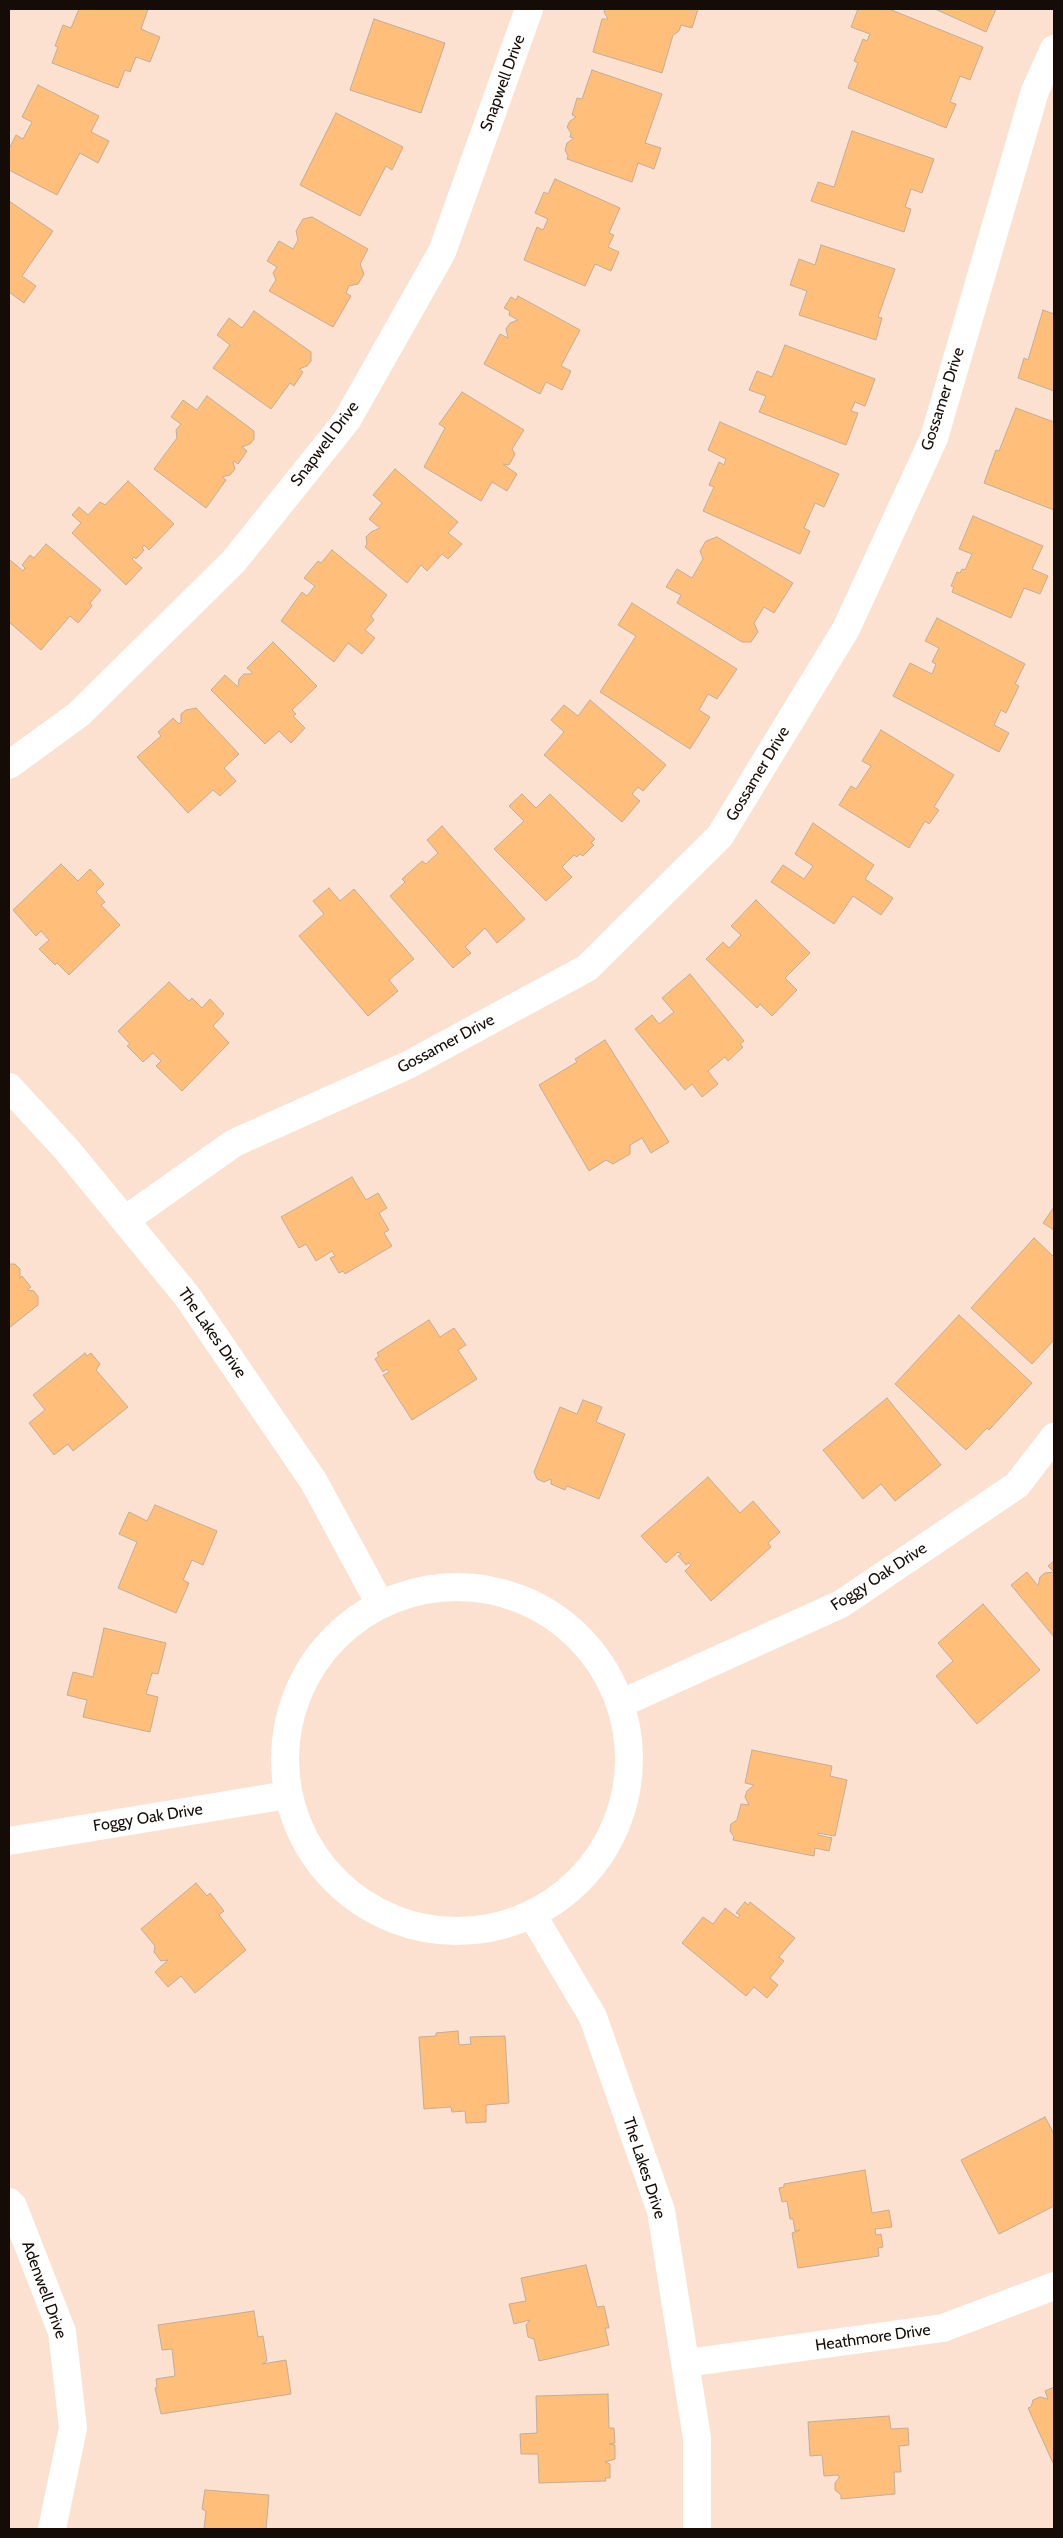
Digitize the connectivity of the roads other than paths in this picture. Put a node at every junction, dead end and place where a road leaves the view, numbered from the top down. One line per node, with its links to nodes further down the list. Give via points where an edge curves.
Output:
1 (529, 9): 3 (street, Snapwell Drive, via 442,252 347,420 234,561 79,714)
2 (1054, 49): 5 (street, Gossamer Drive, via 1035,91 934,438 846,629 720,836 587,968 408,1065 234,1143)
3 (9, 765)
4 (9, 1088): 5 (street, The Lakes Drive, via 67,1150)
5 (125, 1220): 7 (street, The Lakes Drive, via 187,1296 314,1482)
6 (1054, 1437): 8 (street, Foggy Oak Drive, via 1017,1485 841,1604)
7 (380, 1604): 8 (street, via 437,1586 496,1589 550,1612 594,1651); 9 (street, via 334,1637 301,1684 285,1739)
8 (622, 1703): 11 (street, via 631,1752 626,1802 606,1849 574,1887)
9 (287, 1796): 10 (street, Foggy Oak Drive); 11 (street, via 305,1844 337,1886 380,1916 430,1931 483,1931)
10 (9, 1842)
11 (533, 1916): 14 (street, The Lakes Drive, via 593,2017 661,2212)
12 (9, 2202): 15 (street, Adenwell Drive, via 62,2332 73,2428)
13 (1054, 2286): 14 (street, Heathmore Drive, via 943,2328)
14 (686, 2364): 16 (street, The Lakes Drive, via 698,2438)
15 (52, 2529)
16 (697, 2529)

